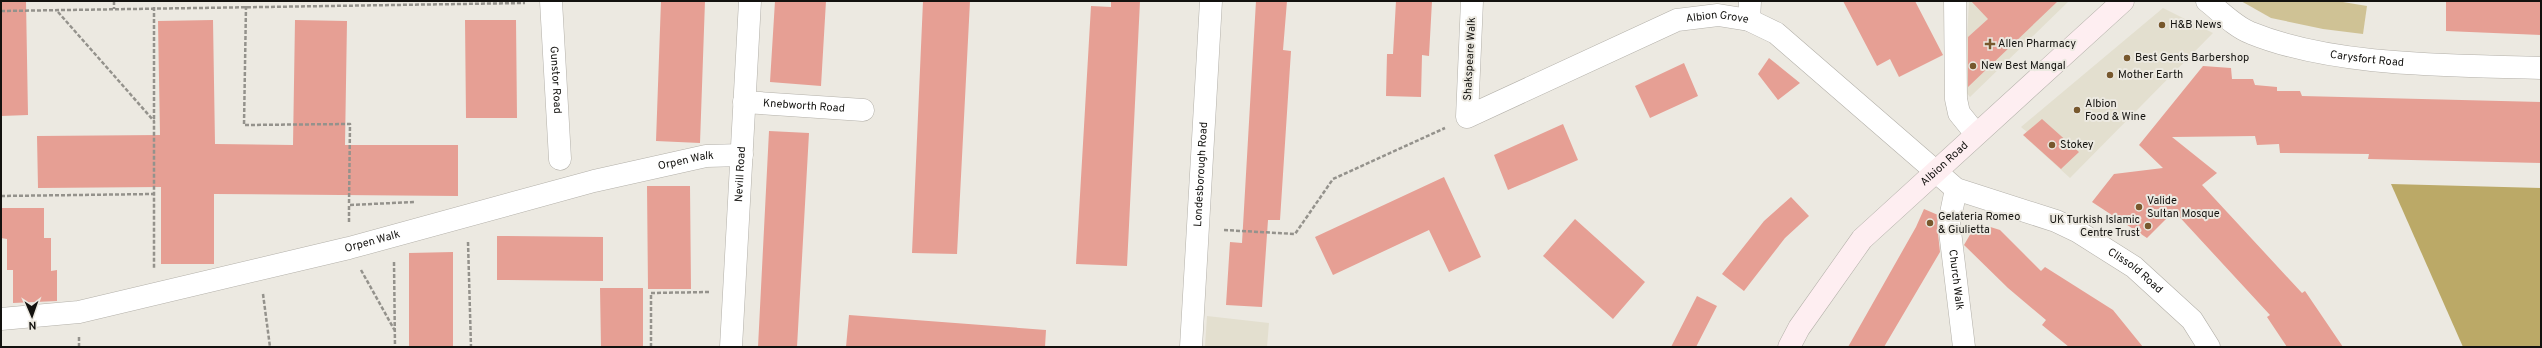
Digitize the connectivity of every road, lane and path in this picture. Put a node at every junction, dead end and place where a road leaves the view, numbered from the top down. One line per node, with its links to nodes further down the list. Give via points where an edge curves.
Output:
1 (114, 1): 13 (path)
2 (344, 1): 10 (path)
3 (750, 1): 18 (street, Nevill Road)
4 (1211, 1): 31 (street, Londesborough Road)
5 (1472, 1): 20 (street, Shakspeare Walk)
6 (1955, 1): 22 (street, via 1956,100 1959,113)
7 (2123, 1): 22 (main road, Albion Road)
8 (2206, 1): 17 (street, Carysfort Road, via 2250,32 2312,51 2399,63)
9 (540, 2): 10 (path); 24 (street, Gunstor Road)
10 (344, 5): 11 (path)
11 (246, 6): 12 (path); 29 (path, via 244,125 350,124)
12 (154, 8): 13 (path); 21 (path)
13 (114, 9): 15 (path)
14 (1, 10): 15 (path)
15 (58, 11): 21 (path)
16 (1750, 11): 20 (street, Albion Grove, via 1677,20); 25 (street, Albion Grove)
17 (2541, 68)
18 (744, 102): 19 (street, Knebworth Road); 23 (street, Nevill Road)
19 (863, 110)
20 (1467, 118): 31 (path, via 1333,179 1295,234)
21 (154, 121): 27 (path)
22 (1976, 134): 25 (main road, Albion Road)
23 (742, 155): 30 (street, Orpen Walk, via 706,156 601,179); 35 (street, Nevill Road)
24 (560, 159)
25 (1935, 171): 26 (street, Clissold Road); 45 (main road, Albion Road, via 1862,239 1799,328)
26 (1956, 189): 46 (street, Church Walk, via 1950,223); 47 (street, Clissold Road, via 2056,220 2134,267 2192,320)
27 (154, 194): 28 (path); 36 (path)
28 (1, 196)
29 (349, 205)
30 (467, 217): 32 (street, Orpen Walk); 41 (path)
31 (1197, 229): 44 (street, Londesborough Road)
32 (393, 236): 33 (street, Orpen Walk); 38 (path)
33 (349, 248): 34 (street, Orpen Walk); 38 (path)
34 (259, 268): 36 (street, Orpen Walk); 39 (path)
35 (734, 292): 42 (path, via 651,293); 43 (street, Nevill Road)
36 (154, 293): 37 (street, Orpen Walk, via 79,312)
37 (1, 319)
38 (395, 331): 40 (path)
39 (270, 347)
40 (395, 347)
41 (471, 347)
42 (651, 347)
43 (730, 347)
44 (1191, 347)
45 (1789, 347)
46 (1964, 347)
47 (2209, 347)

